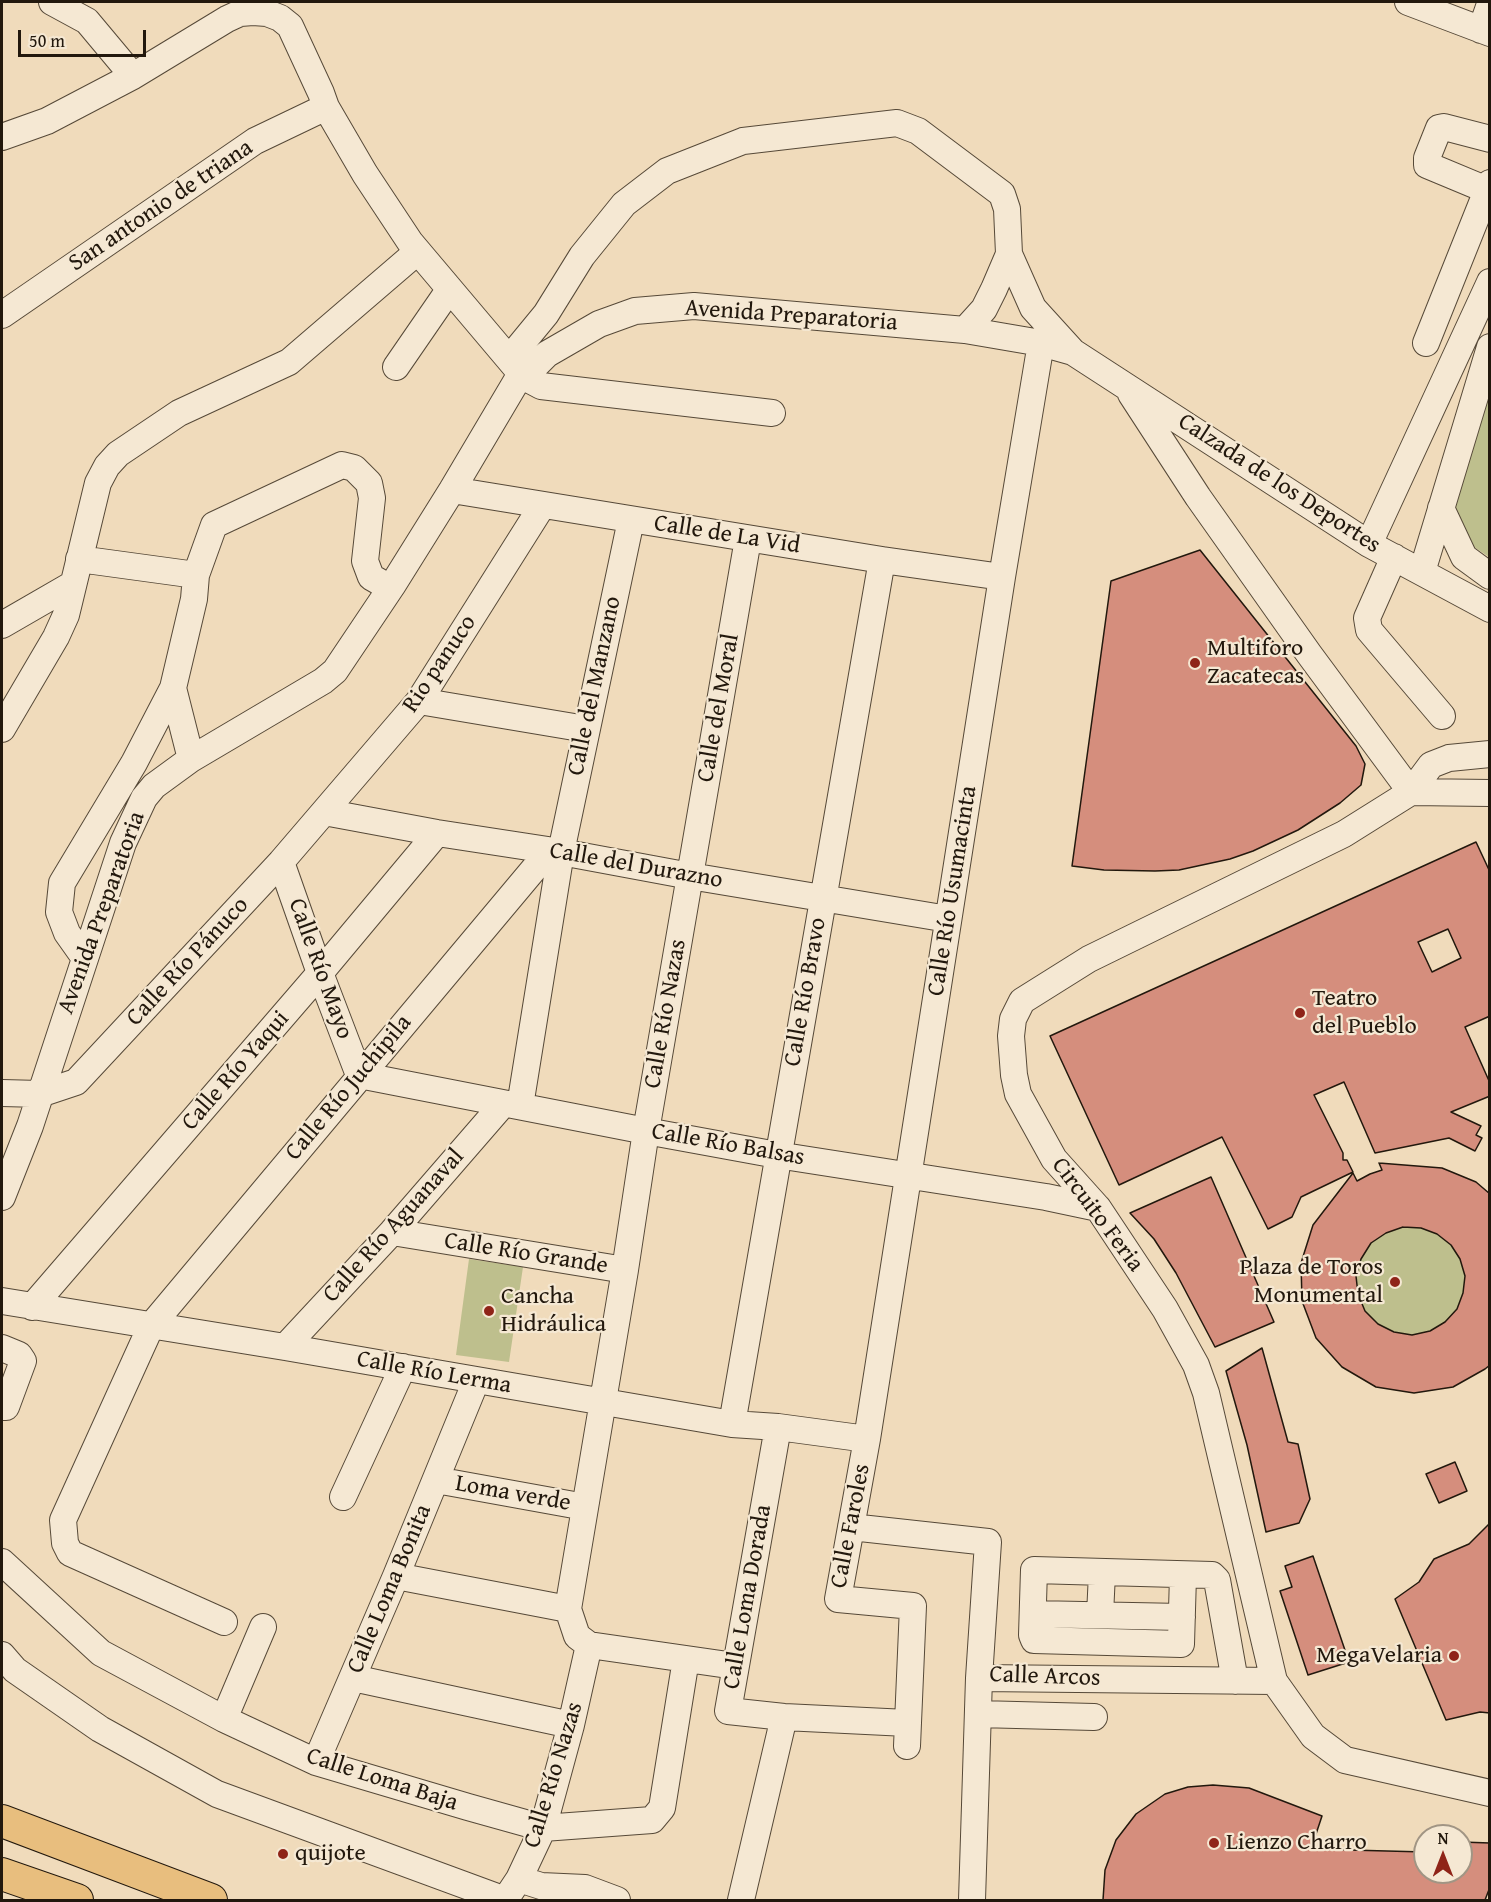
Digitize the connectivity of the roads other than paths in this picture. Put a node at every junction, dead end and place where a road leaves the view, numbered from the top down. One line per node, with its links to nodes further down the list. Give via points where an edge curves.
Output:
1 (52, 2): 5 (street, via 87,21)
2 (1408, 2): 4 (street)
3 (1490, 4): 4 (street)
4 (1485, 32)
5 (133, 76): 6 (street, via 227,19 253,12 267,13 290,26); 7 (street, via 47,121)
6 (326, 107): 10 (street); 14 (street, San antonio de triana, via 255,141)
7 (2, 137)
8 (1490, 139): 9 (street, via 1439,128 1427,158 1427,165)
9 (1488, 187): 17 (street)
10 (417, 252): 13 (street); 31 (street, via 289,362 179,413 118,454 98,483)
11 (1009, 254): 15 (street, via 984,309); 19 (street, Avenida Preparatoria, via 1033,308); 21 (street, Avenida Preparatoria, via 1002,194 918,131 897,123 743,141 667,171 624,204 582,256)
12 (1490, 282): 29 (street)
13 (449, 290): 20 (street); 21 (street)
14 (2, 315)
15 (965, 330): 16 (street, Avenida Preparatoria); 21 (street, Avenida Preparatoria, via 694,306 635,311 599,324)
16 (1041, 343): 19 (street, Avenida Preparatoria); 36 (street, Calle Río Usumacinta)
17 (1426, 343)
18 (1490, 347): 26 (street)
19 (1073, 352): 22 (street, Calzada de los Deportes)
20 (396, 367)
21 (516, 368): 23 (street, via 541,386); 24 (street, Avenida Preparatoria, via 516,382)
22 (1126, 386): 29 (street, Calzada de los Deportes); 48 (street, via 1204,506)
23 (772, 412)
24 (452, 490): 25 (street, Calle de La Vid); 38 (street, Avenida Preparatoria)
25 (542, 506): 27 (street, Calle de La Vid); 42 (street, Rio panuco)
26 (1442, 508): 33 (street); 35 (street, via 1464,557)
27 (631, 520): 28 (street, Calle de La Vid); 45 (street, Calle del Manzano)
28 (748, 538): 32 (street, Calle de La Vid); 54 (street, Calle del Moral)
29 (1369, 544): 30 (street, Calzada de los Deportes)
30 (1394, 557): 33 (street, Calzada de los Deportes); 43 (street, via 1367,618 1369,630)
31 (79, 559): 34 (street); 37 (street)
32 (882, 560): 36 (street, Calle de La Vid); 55 (street, Calle Río Bravo)
33 (1422, 572): 39 (street, Calzada de los Deportes)
34 (195, 575): 38 (street, via 214,525 342,465 354,468 369,483 372,498 365,561 371,577); 41 (street, via 194,599)
35 (1490, 576)
36 (1002, 578): 56 (street, Calle Río Usumacinta)
37 (73, 584): 40 (street); 44 (street, via 56,638)
38 (392, 586): 47 (street, Avenida Preparatoria, via 334,671)
39 (1490, 609)
40 (2, 625)
41 (173, 688): 47 (street); 57 (street, via 134,764 62,883 59,912 67,933)
42 (419, 701): 45 (street); 50 (street, Rio panuco)
43 (1442, 716)
44 (2, 729)
45 (586, 729): 52 (street, Calle del Manzano)
46 (1490, 754): 48 (street, via 1449,758 1431,765)
47 (190, 759): 57 (street, Avenida Preparatoria, via 144,798 123,843)
48 (1411, 792): 49 (street); 67 (street, Circuito Feria, via 1344,834 1089,959 1022,1001 1013,1018 1011,1036 1018,1094 1054,1159)
49 (1490, 793)
50 (324, 812): 51 (street, Calle del Durazno); 53 (street, Calle Río Pánuco)
51 (437, 833): 52 (street, Calle del Durazno); 58 (street, Calle Río Yaqui)
52 (555, 851): 54 (street, Calle del Durazno); 59 (street, Calle Río Juchipila); 62 (street)
53 (282, 862): 58 (street, Calle Río Mayo); 61 (street, Calle Río Pánuco, via 76,1082)
54 (690, 876): 55 (street, Calle del Durazno); 63 (street, Calle Río Nazas)
55 (822, 898): 56 (street, Calle del Durazno); 64 (street, Calle Río Bravo)
56 (948, 919): 65 (street, Calle Río Usumacinta)
57 (84, 957): 61 (street, Avenida Preparatoria)
58 (320, 973): 59 (street, Calle Río Mayo); 71 (street, Calle Río Yaqui)
59 (359, 1075): 62 (street, Calle Río Balsas); 72 (street, Calle Río Juchipila)
60 (2, 1093): 61 (street, Calle Río Pánuco)
61 (40, 1094): 66 (street, Avenida Preparatoria)
62 (511, 1105): 63 (street, Calle Río Balsas); 68 (street, Calle Río Aguanaval)
63 (646, 1131): 64 (street, Calle Río Balsas); 69 (street, Calle Río Nazas)
64 (777, 1155): 65 (street, Calle Río Balsas); 79 (street, Calle Río Bravo)
65 (908, 1176): 67 (street, Calle Río Balsas); 81 (street, Calle Río Usumacinta)
66 (2, 1197)
67 (1098, 1208): 103 (street, Circuito Feria, via 1165,1309 1196,1365)
68 (392, 1232): 69 (street, Calle Río Grande); 73 (street, Calle Río Aguanaval)
69 (625, 1270): 77 (street, Calle Río Nazas)
70 (2, 1301): 71 (street, Calle Río Lerma)
71 (32, 1306): 72 (street, Calle Río Lerma)
72 (151, 1326): 73 (street, Calle Río Lerma); 94 (street, Calle Río Juchipila, via 63,1520 64,1543 70,1553)
73 (285, 1347): 75 (street, Calle Río Lerma)
74 (2, 1348): 78 (street, via 23,1361 6,1407)
75 (402, 1367): 76 (street, Calle Río Lerma); 83 (street)
76 (476, 1381): 77 (street, Calle Río Lerma); 82 (street, Calle Loma Bonita)
77 (602, 1401): 79 (street, Calle Río Lerma); 84 (street, Calle Río Nazas)
78 (2, 1407)
79 (732, 1424): 80 (street, Calle Río Lerma)
80 (778, 1427): 81 (street, Calle Río Lerma); 99 (street, Calle Loma Dorada)
81 (867, 1439): 85 (street, Calle Faroles)
82 (436, 1480): 84 (street, Loma verde); 88 (street, Calle Loma Bonita)
83 (343, 1497)
84 (585, 1507): 90 (street, Loma verde)
85 (851, 1527): 101 (street, Calle Arcos, via 988,1542); 105 (street, Calle Faroles, via 838,1599 913,1606 907,1735)
86 (2, 1562): 107 (street, Calle Loma Baja, via 101,1653)
87 (1102, 1573): 89 (street); 91 (street, via 1035,1570); 92 (street)
88 (396, 1576): 90 (street); 100 (street, Calle Loma Bonita)
89 (1183, 1576): 93 (street); 102 (street, via 1212,1575 1217,1581)
90 (568, 1609): 96 (street, Loma verde, via 577,1636)
91 (1033, 1614): 92 (street); 93 (street, via 1035,1640 1176,1645 1181,1644)
92 (1100, 1615): 93 (street)
93 (1182, 1617)
94 (224, 1622)
95 (263, 1627): 107 (street)
96 (589, 1645): 98 (street); 108 (street, Calle Río Nazas)
97 (2, 1654): 117 (street, via 15,1670 100,1729 217,1794)
98 (686, 1659): 99 (street); 112 (street, Calle Loma Baja, via 662,1808 652,1820)
99 (735, 1666): 105 (street, Calle Loma Dorada, via 728,1711)
100 (353, 1678): 108 (street); 109 (street, Calle Loma Bonita)
101 (979, 1678): 102 (street, Calle Arcos); 104 (street)
102 (1235, 1681): 103 (street, Calle Arcos)
103 (1274, 1681): 110 (street, Circuito Feria, via 1313,1736 1345,1760)
104 (978, 1714): 106 (street); 120 (street)
105 (784, 1717): 119 (street)
106 (1094, 1717)
107 (224, 1719): 109 (street, Calle Loma Baja)
108 (571, 1725): 112 (street, Calle Río Nazas)
109 (316, 1762): 112 (street, Calle Loma Baja)
110 (1490, 1793)
111 (2, 1821): 116 (main road)
112 (543, 1828): 114 (street, Calle Río Nazas)
113 (2, 1874): 115 (main road)
114 (519, 1879): 117 (street, Calle Río Nazas); 118 (street, via 541,1886 585,1888)
115 (77, 1900)
116 (211, 1900)
117 (505, 1900)
118 (617, 1900)
119 (741, 1900)
120 (972, 1900)

